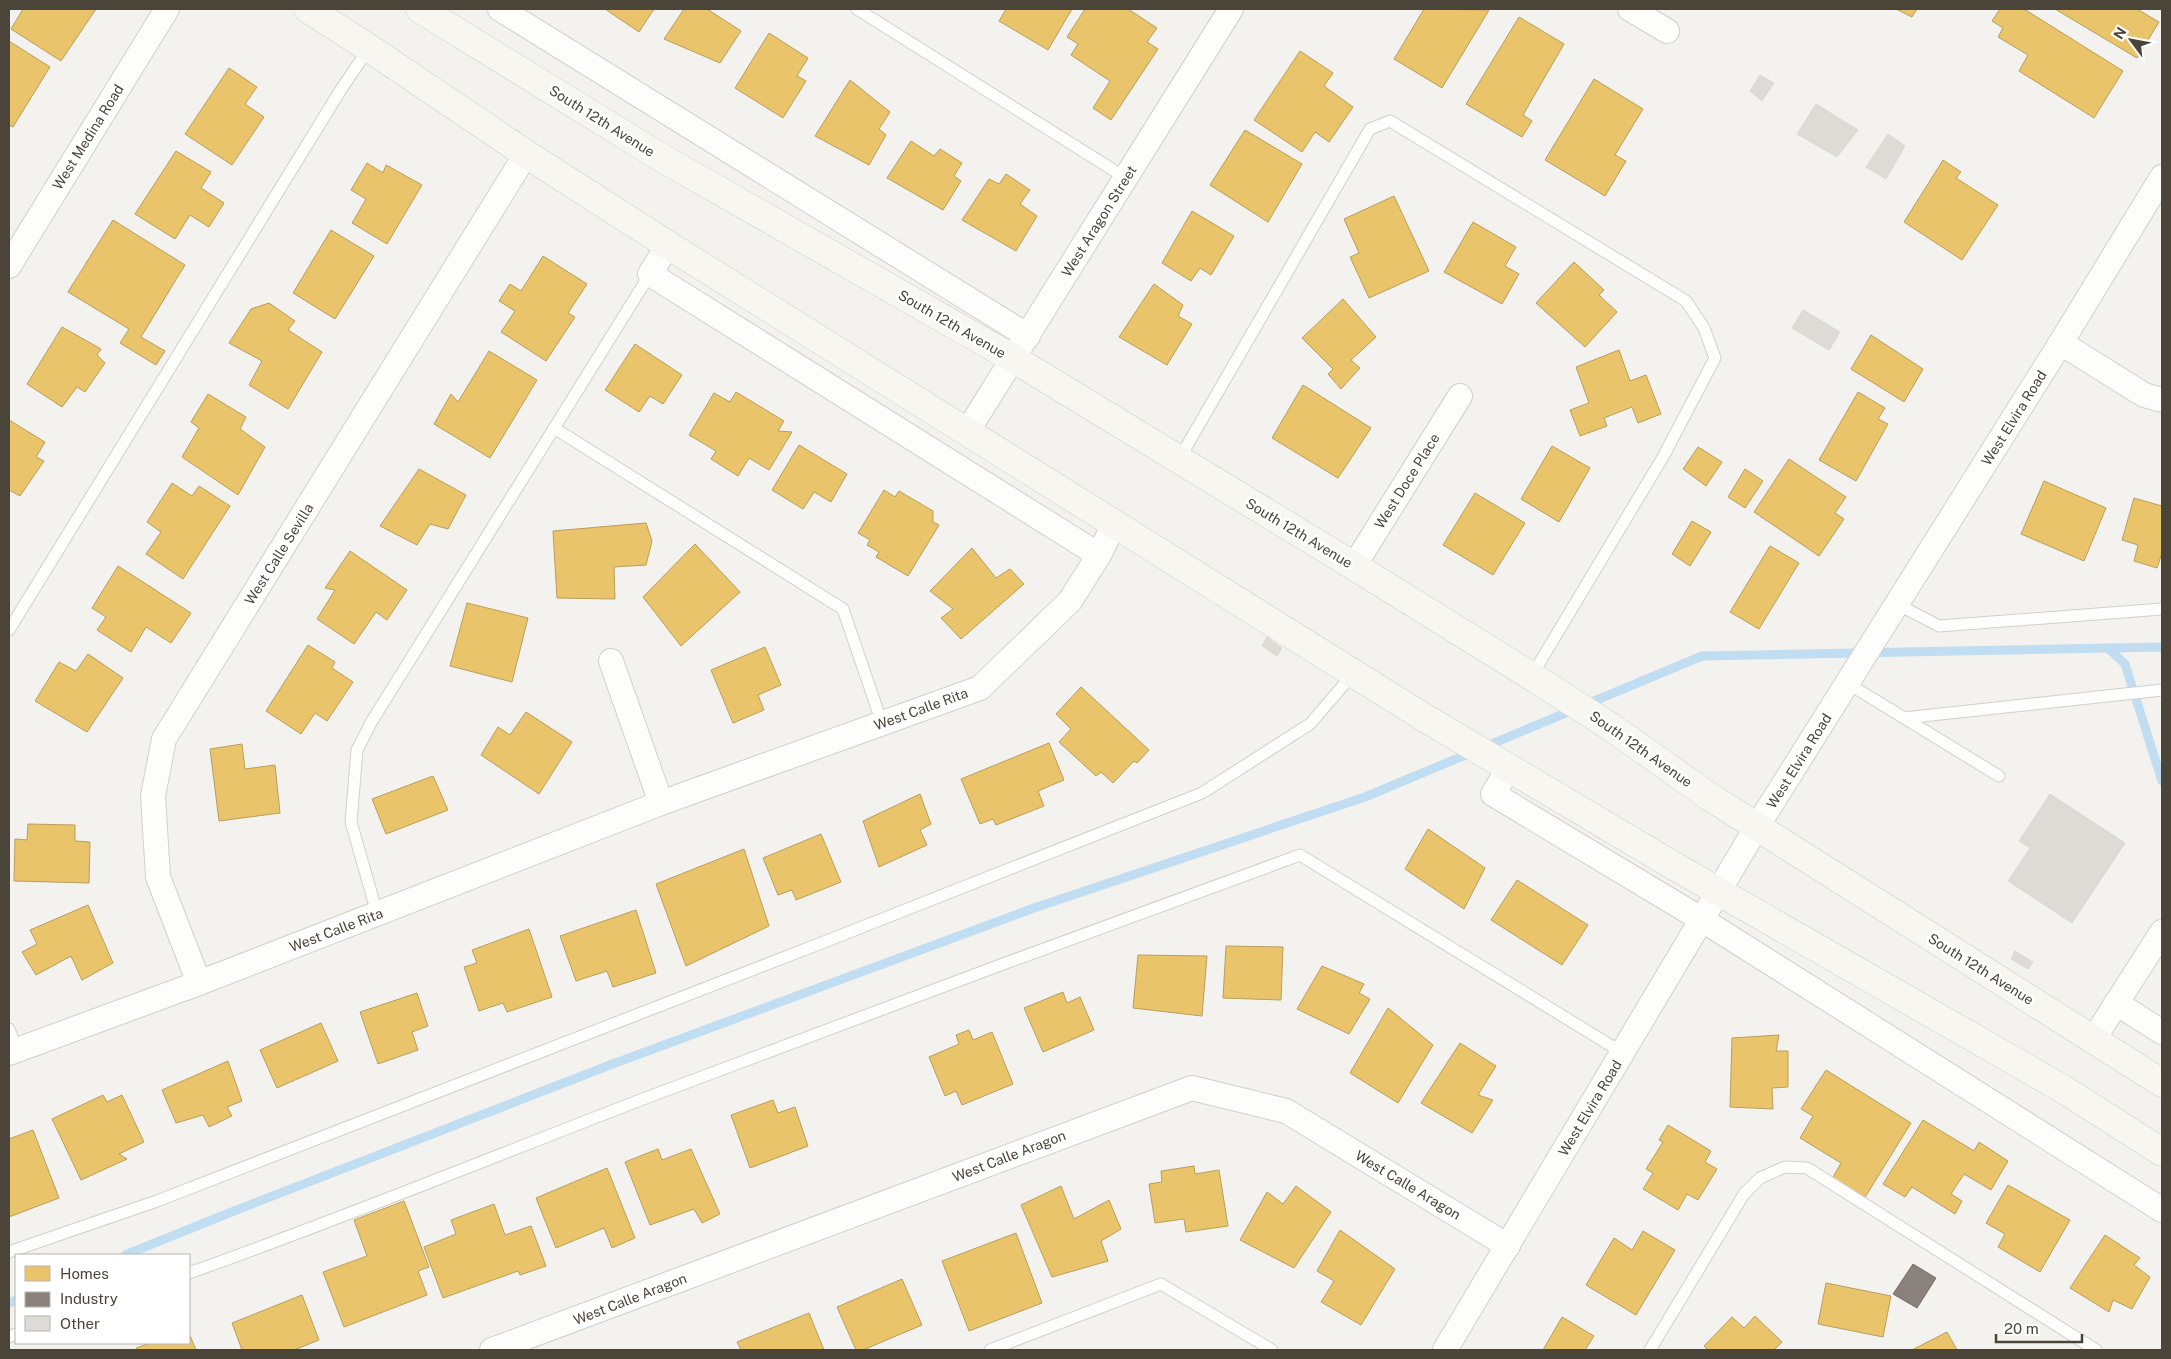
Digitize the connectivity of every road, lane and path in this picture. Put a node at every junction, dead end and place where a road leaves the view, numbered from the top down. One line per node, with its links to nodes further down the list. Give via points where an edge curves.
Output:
1 (167, 9): 14 (street, West Medina Road)
2 (308, 9): 9 (street)
3 (420, 9): 18 (street, South 12th Avenue, via 662,158)
4 (500, 9): 16 (street, South 12th Avenue)
5 (858, 9): 12 (lane)
6 (1231, 9): 12 (street, West Aragon Street)
7 (1630, 9): 8 (street)
8 (1667, 31)
9 (369, 48): 10 (street); 29 (lane)
10 (526, 154): 13 (street); 45 (street, West Calle Sevilla, via 164,739 153,796 158,877)
11 (2162, 177): 17 (street, West Elvira Road)
12 (1126, 178): 16 (street, West Aragon Street)
13 (668, 245): 15 (street); 22 (street)
14 (9, 266)
15 (650, 274): 21 (lane); 25 (street)
16 (1028, 336): 18 (street, West Aragon Street)
17 (2060, 343): 20 (street, via 2144,395); 27 (street, West Elvira Road)
18 (1014, 359): 22 (street, West Aragon Street); 23 (street, South 12th Avenue)
19 (1460, 396): 26 (street, West Doce Place)
20 (2162, 400)
21 (554, 428): 36 (lane, via 843,609); 42 (lane, via 357,750 350,822)
22 (967, 432): 24 (street)
23 (1178, 461): 26 (street, South 12th Avenue); 33 (lane, via 1370,129 1390,121 1686,301 1704,328 1715,358)
24 (1114, 524): 25 (street, West Calle Rita); 31 (street)
25 (1099, 555): 36 (street, West Calle Rita, via 1070,601 980,688)
26 (1354, 566): 33 (street, South 12th Avenue)
27 (1897, 604): 28 (lane, via 1939,626); 32 (street, West Elvira Road)
28 (2162, 609)
29 (9, 630)
30 (611, 661): 39 (street)
31 (1353, 674): 37 (street); 55 (lane, via 1310,724 1202,793 157,1201)
32 (1850, 679): 35 (lane); 40 (street, West Elvira Road)
33 (1538, 680): 40 (street, South 12th Avenue)
34 (2162, 690): 35 (lane)
35 (1904, 718): 38 (lane)
36 (882, 723): 39 (street, West Calle Rita)
37 (1506, 767): 41 (street); 43 (street, via 1493,794)
38 (1999, 776)
39 (662, 803): 42 (street, West Calle Rita)
40 (1757, 827): 41 (street, West Elvira Road); 48 (street, South 12th Avenue)
41 (1720, 892): 43 (street, West Elvira Road); 52 (street, via 2062,1089)
42 (377, 913): 45 (street, West Calle Rita)
43 (1701, 919): 50 (street, West Elvira Road); 53 (street)
44 (2162, 932): 46 (street)
45 (199, 983): 49 (street, West Calle Rita)
46 (2116, 1003): 47 (street); 48 (street)
47 (2162, 1032)
48 (2093, 1040): 51 (street, South 12th Avenue)
49 (11, 1044)
50 (1622, 1053): 54 (street, West Elvira Road); 56 (lane, via 1300,855 998,965)
51 (2162, 1083)
52 (2162, 1152)
53 (2162, 1210)
54 (1508, 1246): 57 (street, West Calle Aragon, via 1286,1111 1192,1088); 60 (street, West Elvira Road)
55 (9, 1252)
56 (190, 1273)
57 (492, 1350)
58 (990, 1350): 59 (lane, via 1161,1284)
59 (1272, 1350)
60 (1445, 1350)
61 (1650, 1350): 62 (lane, via 1744,1194 1760,1178 1785,1167 1807,1168)
62 (2096, 1350)

